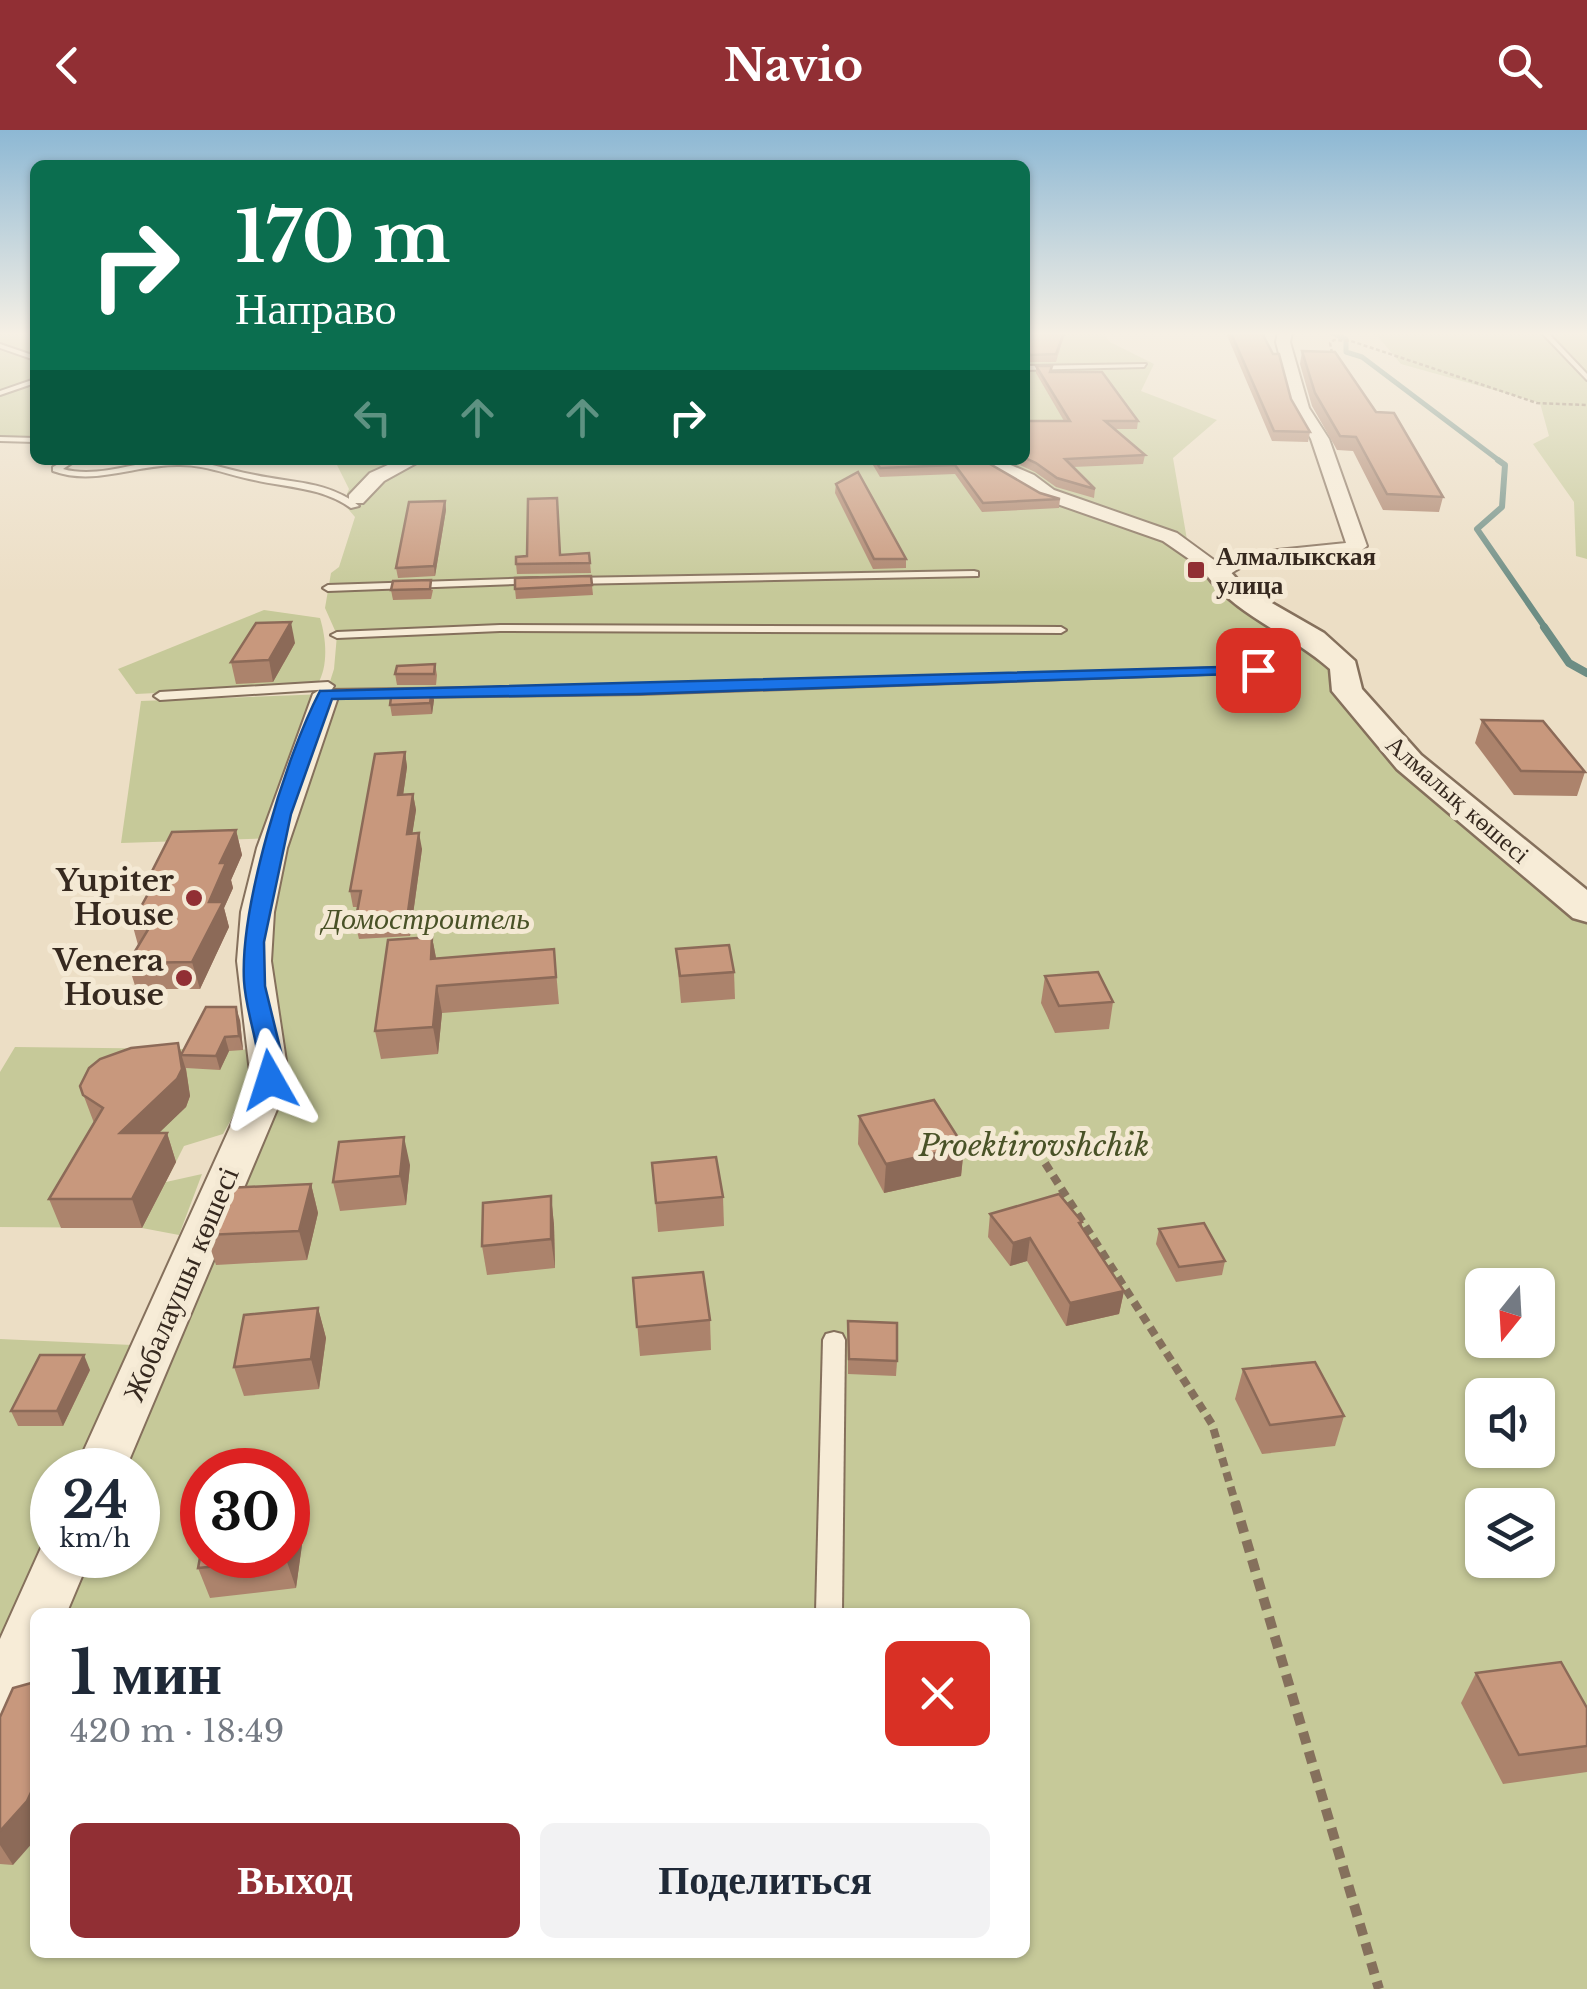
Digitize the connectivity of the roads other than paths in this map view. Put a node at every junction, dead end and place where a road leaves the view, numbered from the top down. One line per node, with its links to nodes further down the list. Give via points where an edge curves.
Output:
1 (1308, 420): 10 (street, via 1356,546 1237,560)
2 (0, 439): 3 (lane)
3 (30, 440)
4 (63, 465): 5 (lane, via 56,469 77,474)
5 (144, 465)
6 (204, 465): 9 (lane, via 326,488)
7 (402, 465): 9 (street, via 377,477)
8 (995, 465): 10 (street, via 1047,494 1170,537)
9 (355, 502)
10 (1218, 573): 18 (street, Алмалық көшесі, via 1235,593 1324,648 1344,667 1347,691 1409,762)
11 (974, 574): 12 (lane)
12 (328, 588)
13 (1061, 630): 14 (lane, via 500,628)
14 (337, 635)
15 (1258, 670): 16 (lane, via 660,689)
16 (327, 690): 17 (lane); 20 (street, Жобалаушы көшесі, via 282,814 254,942 254,986 272,1060 270,1080)
17 (160, 696)
18 (1587, 910)
19 (834, 1340): 23 (lane)
20 (110, 1448)
21 (54, 1578): 22 (street)
22 (41, 1608)
23 (829, 1608)
24 (30, 1635): 25 (street)
25 (0, 1704)

